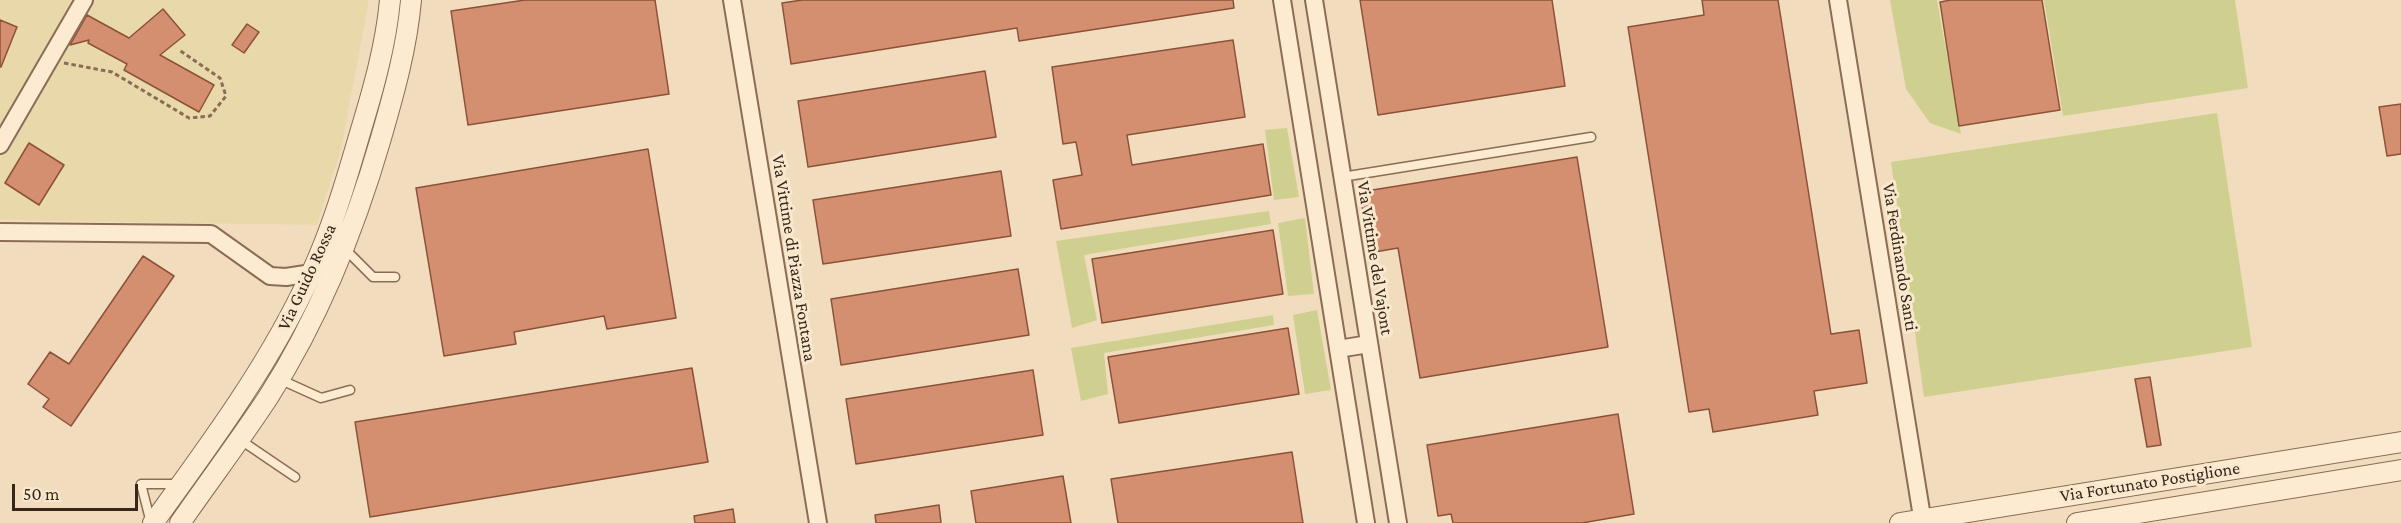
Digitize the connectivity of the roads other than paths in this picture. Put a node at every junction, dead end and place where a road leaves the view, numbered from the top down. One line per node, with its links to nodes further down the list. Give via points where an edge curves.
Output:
1 (84, 0): 9 (street)
2 (390, 0): 13 (street, Via Guido Rossa, via 374,86 336,214)
3 (411, 0): 12 (street, Via Guido Rossa, via 395,93)
4 (732, 0): 27 (street, Via Vittime di Piazza Fontana)
5 (1282, 0): 16 (street)
6 (1314, 0): 10 (street, Via Vittime del Vajont)
7 (1838, 0): 24 (street, Via Ferdinando Santi)
8 (1591, 137): 10 (lane)
9 (0, 145)
10 (1342, 177): 15 (street, Via Vittime del Vajont)
11 (0, 232): 13 (street, via 211,234 270,276)
12 (344, 248): 14 (lane, via 373,277); 17 (street, Via Guido Rossa)
13 (312, 273): 23 (street, Via Guido Rossa, via 251,384)
14 (395, 277)
15 (1369, 344): 16 (street); 29 (street, Via Vittime del Vajont)
16 (1338, 349): 28 (street)
17 (279, 379): 18 (lane, via 321,398); 19 (street, Via Guido Rossa)
18 (350, 390)
19 (239, 439): 22 (lane); 26 (street, Via Guido Rossa)
20 (2401, 441): 24 (street, Via Fortunato Postiglione)
21 (2401, 470): 31 (street, Via Fortunato Postiglione)
22 (295, 477)
23 (182, 484): 25 (street, Via Guido Rossa); 25 (lane, via 141,484)
24 (1923, 521): 30 (street, Via Fortunato Postiglione)
25 (152, 523)
26 (180, 523)
27 (818, 523)
28 (1366, 523)
29 (1398, 523)
30 (1900, 523)
31 (2077, 523)

